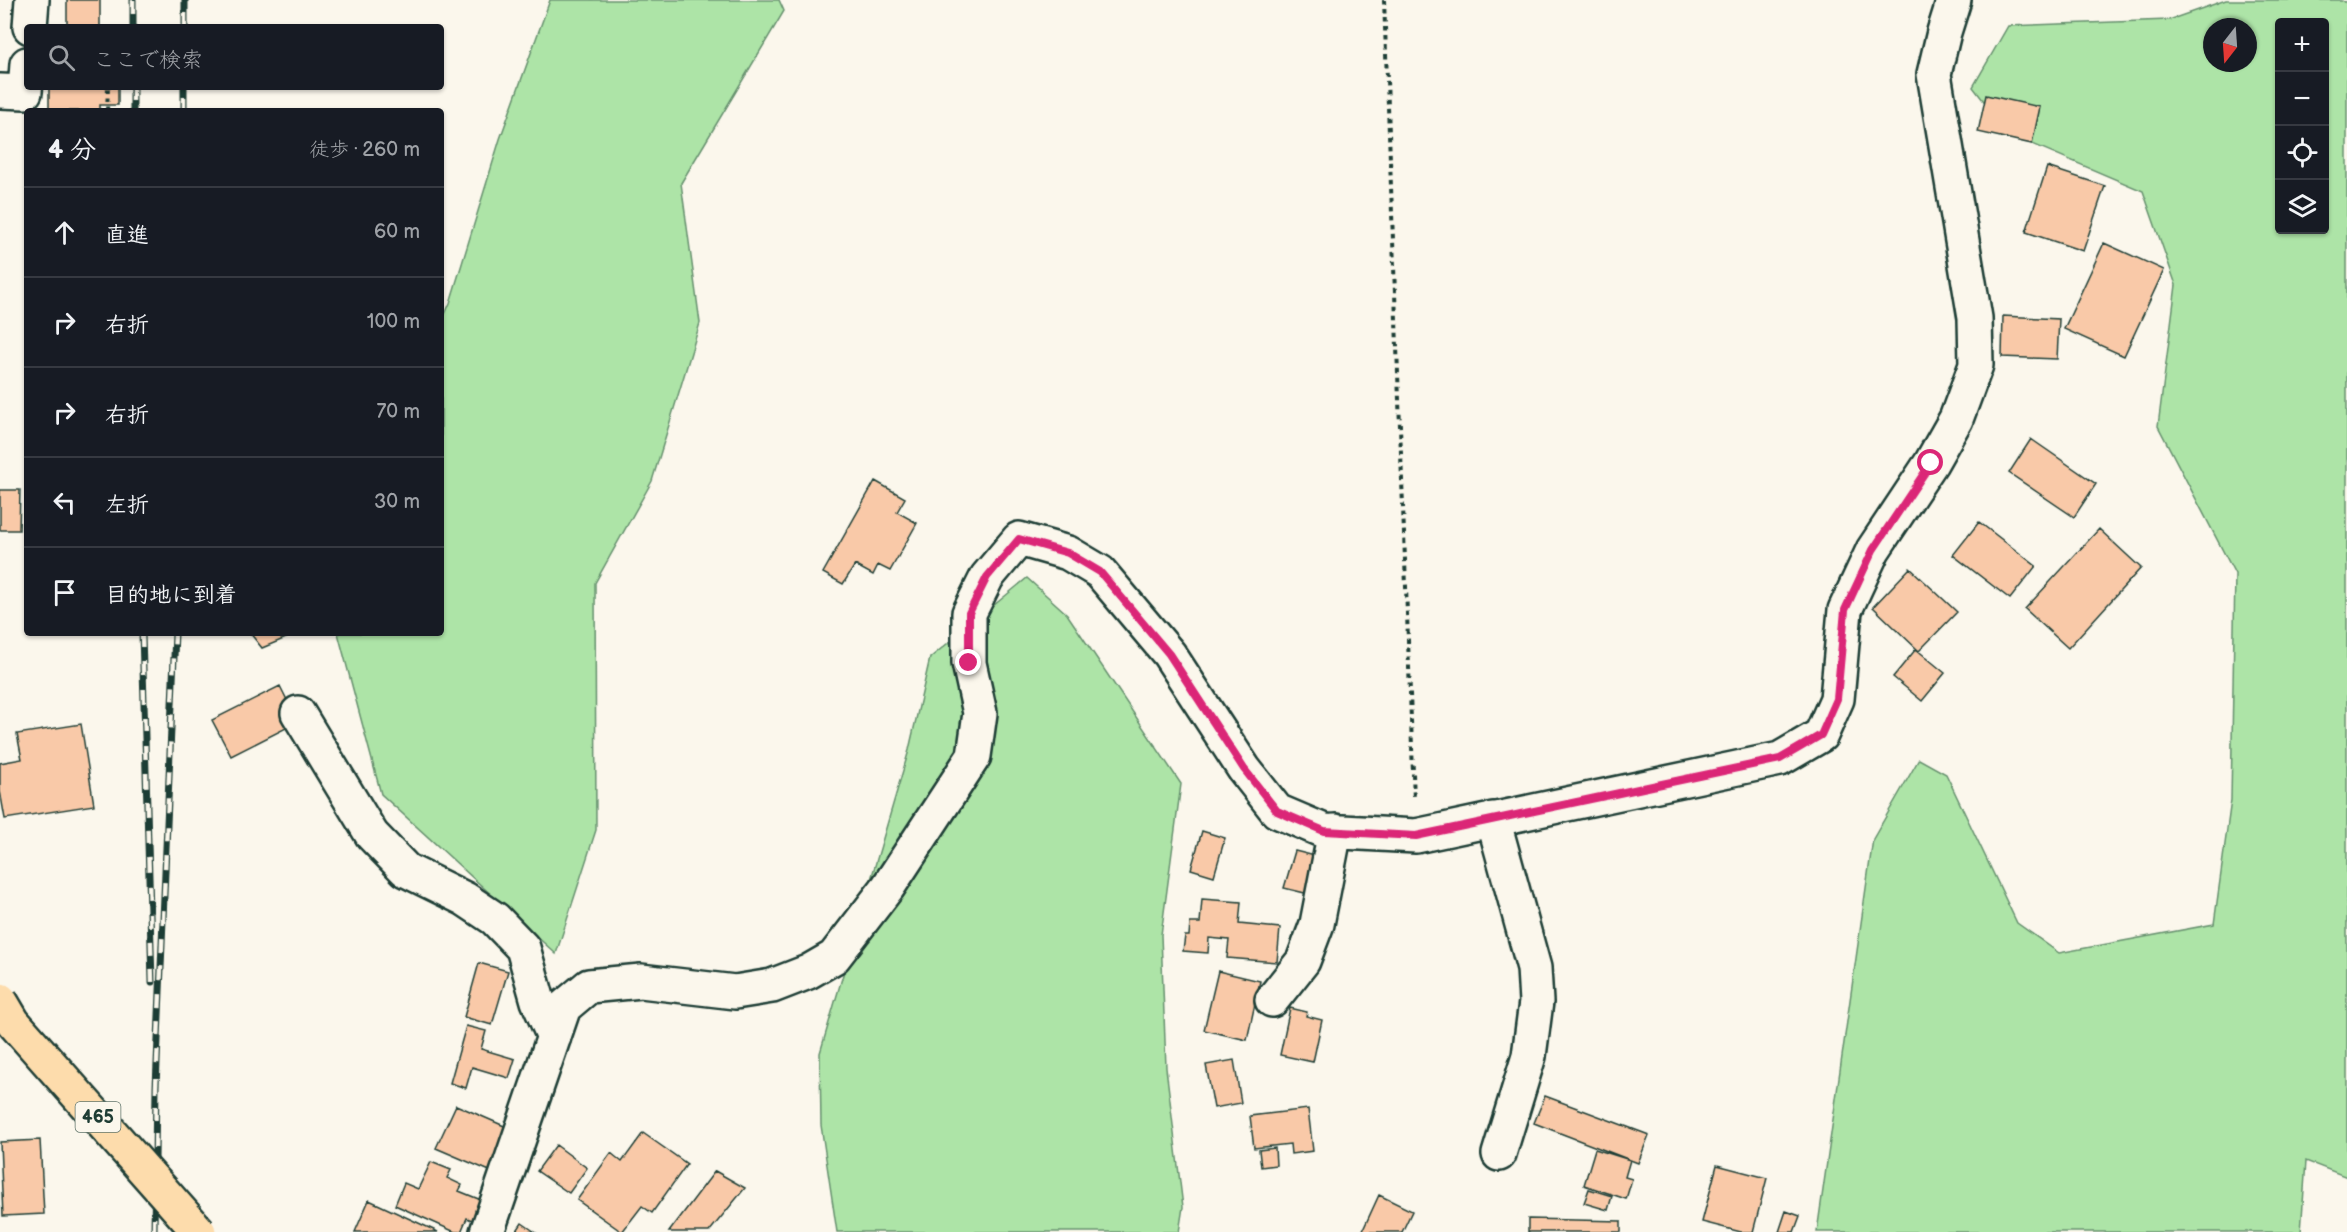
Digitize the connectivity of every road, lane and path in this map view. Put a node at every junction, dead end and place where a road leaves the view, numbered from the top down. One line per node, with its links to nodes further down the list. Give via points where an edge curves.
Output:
1 (32, 0): 4 (street)
2 (1384, 0): 10 (path)
3 (1954, 0): 8 (street, via 1934,74 1975,318 1976,364 1956,419 1873,550 1845,610 1837,699 1821,735 1780,759)
4 (30, 24)
5 (108, 90): 6 (path)
6 (107, 108)
7 (298, 713): 13 (street, via 372,835 406,870 465,899 495,919 523,948 537,1001)
8 (1493, 819): 10 (street); 14 (street, via 1534,968 1536,1002 1530,1056)
9 (1335, 831): 10 (street); 12 (street, via 1317,924 1303,962); 13 (street, via 1324,831 1277,811 1244,769 1169,654 1100,572 1068,553 1019,539 987,577 969,613 969,663 980,713 974,756 888,887 834,957 772,986 735,992 641,981 589,986 564,1007)
10 (1416, 836)
11 (0, 1000): 15 (highway, 465, bridge, via 13,1022)
12 (1272, 1000)
13 (554, 1038): 16 (street)
14 (1499, 1154)
15 (199, 1232)
16 (487, 1232)

